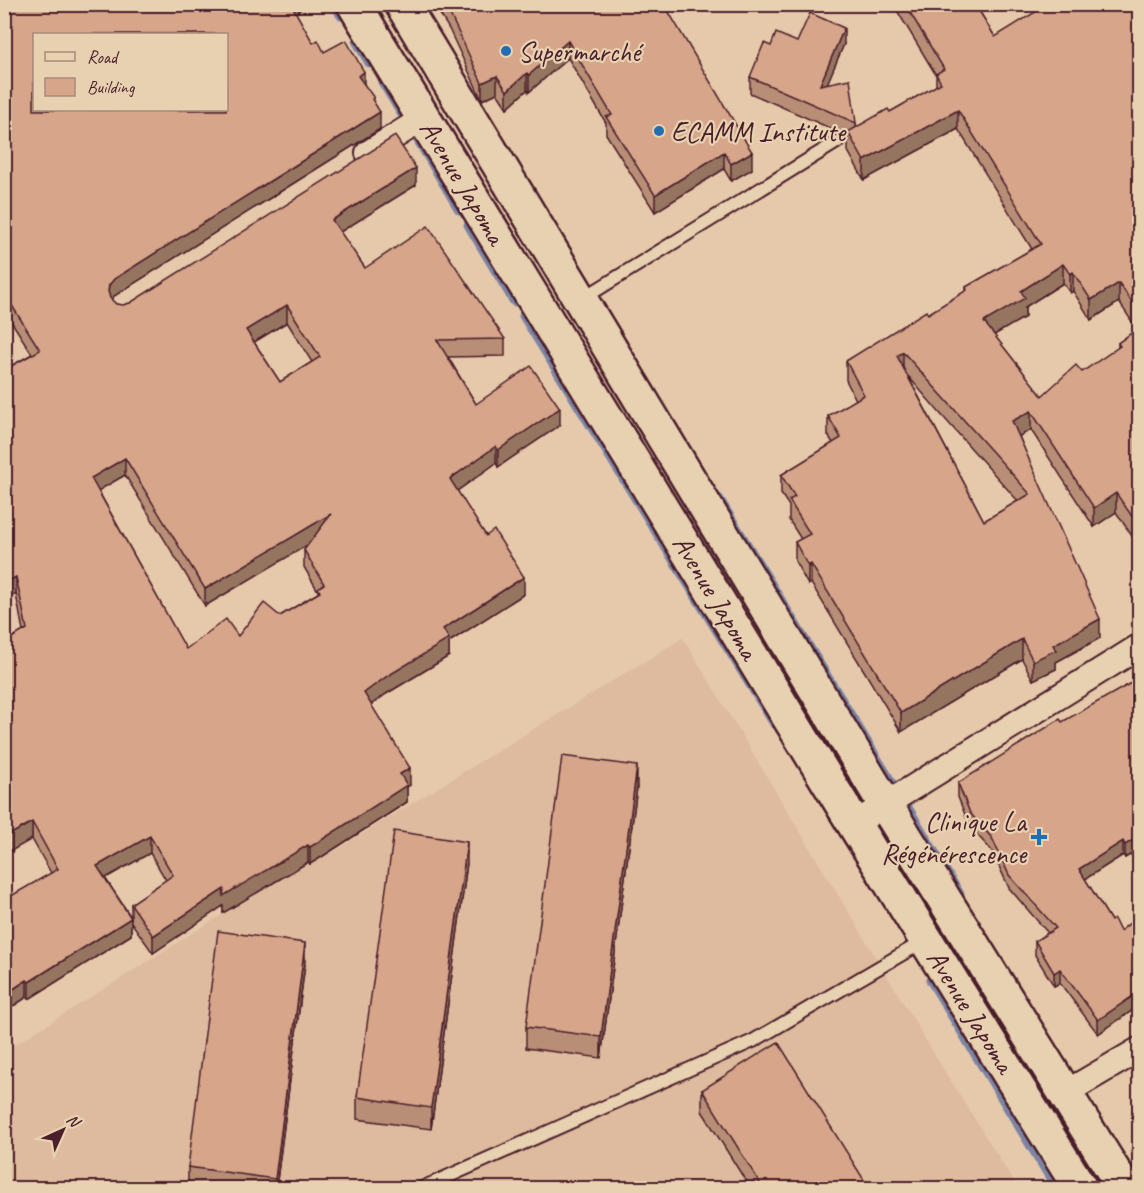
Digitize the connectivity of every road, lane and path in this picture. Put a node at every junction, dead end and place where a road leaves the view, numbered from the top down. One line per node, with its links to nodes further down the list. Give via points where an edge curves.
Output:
1 (354, 4): 3 (main road, Avenue Japoma)
2 (402, 4): 6 (main road, Avenue Japoma)
3 (424, 118): 5 (street); 9 (main road, Avenue Japoma)
4 (837, 142): 6 (lane)
5 (354, 162)
6 (579, 301): 8 (main road, Avenue Japoma)
7 (1140, 646): 8 (street)
8 (885, 804): 9 (street); 12 (main road, Avenue Japoma)
9 (854, 824): 10 (main road, Avenue Japoma)
10 (927, 940): 13 (lane, via 753,1041); 14 (main road, Avenue Japoma)
11 (1140, 1049): 12 (street)
12 (1065, 1093): 15 (main road, Avenue Japoma)
13 (422, 1188)
14 (1080, 1188)
15 (1124, 1188)

